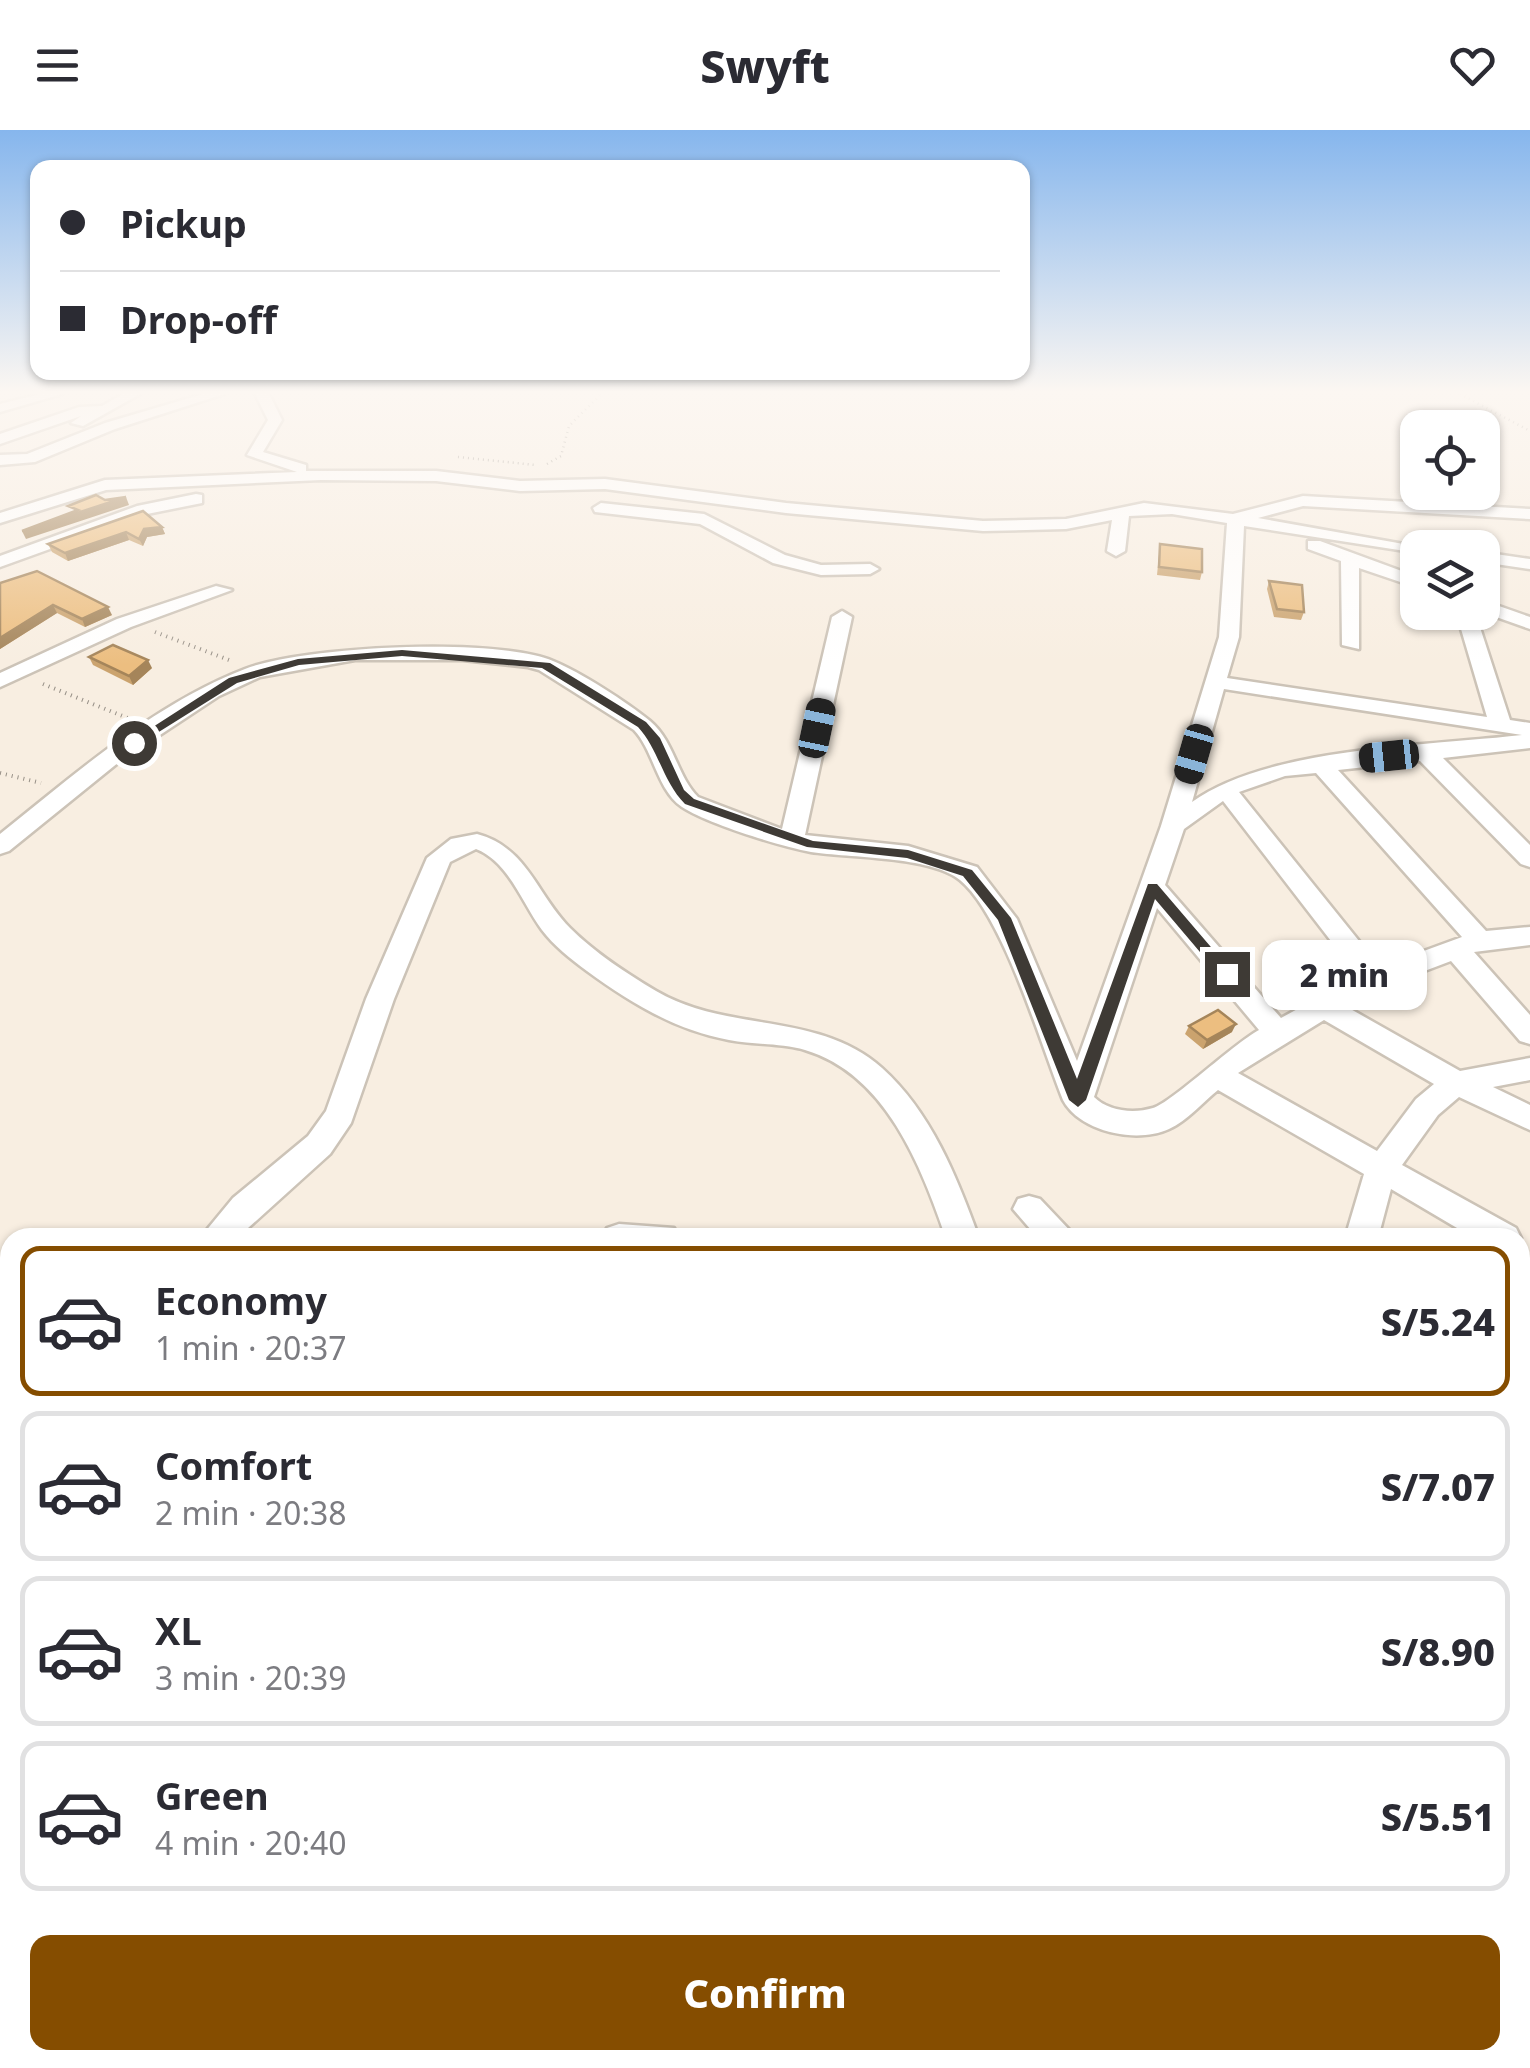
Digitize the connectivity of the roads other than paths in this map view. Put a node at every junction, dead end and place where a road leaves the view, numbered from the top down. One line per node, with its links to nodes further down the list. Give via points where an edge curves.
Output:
1 (159, 484): 9 (street, via 105,485)
2 (282, 484): 17 (street, via 159,505)
3 (507, 484): 4 (street)
4 (586, 484)
5 (607, 484): 12 (street)
6 (601, 508): 12 (street)
7 (1121, 512): 10 (street, via 1172,509); 12 (street, via 1066,524); 14 (street)
8 (1530, 514): 10 (street, via 1303,501)
9 (0, 518)
10 (1236, 518): 11 (street); 28 (street, via 1229,638)
11 (1270, 526): 13 (street); 15 (street)
12 (775, 529): 19 (street, via 779,560 822,570)
13 (1400, 545)
14 (1116, 551)
15 (1350, 559): 20 (street); 26 (street)
16 (1500, 560): 18 (street)
17 (0, 562)
18 (1530, 566)
19 (870, 569)
20 (1400, 577)
21 (222, 590): 27 (street, via 124,623)
22 (1500, 612): 24 (street)
23 (842, 617): 36 (street)
24 (1530, 623)
25 (1471, 630): 29 (street)
26 (1352, 646)
27 (8, 677)
28 (1216, 682): 29 (street); 35 (street)
29 (1500, 724): 30 (street)
30 (1530, 730)
31 (1530, 742): 32 (street)
32 (1424, 752): 33 (street); 38 (street)
33 (1319, 762): 34 (street); 41 (street)
34 (1226, 789): 35 (street); 42 (street)
35 (1174, 826): 39 (street)
36 (792, 839): 37 (street, via 690,802 642,725 546,665 464,654 371,653 254,672 212,692 68,790); 49 (street, via 908,854 968,873 1004,918)
37 (0, 846)
38 (1530, 860)
39 (1152, 887): 44 (street); 49 (street)
40 (1530, 936): 41 (street)
41 (1467, 943): 42 (street); 45 (street)
42 (1375, 979): 43 (street)
43 (1324, 1007): 44 (street); 48 (street)
44 (1277, 1032): 47 (street)
45 (1530, 1034)
46 (1530, 1070): 48 (street)
47 (1216, 1074): 49 (street, via 1161,1120 1112,1121 1094,1116); 51 (street)
48 (1456, 1083): 50 (street); 51 (street, via 1427,1106)
49 (1078, 1100)
50 (1530, 1118)
51 (1381, 1170): 56 (street); 57 (street)
52 (1029, 1209): 55 (street)
53 (225, 1228): 54 (street, via 319,1145 340,1115 439,858 449,849 482,844 510,857 530,896 578,950 662,1008 702,1025 819,1044 878,1083 940,1172)
54 (960, 1228)
55 (1050, 1228)
56 (1364, 1228)
57 (1486, 1228)

